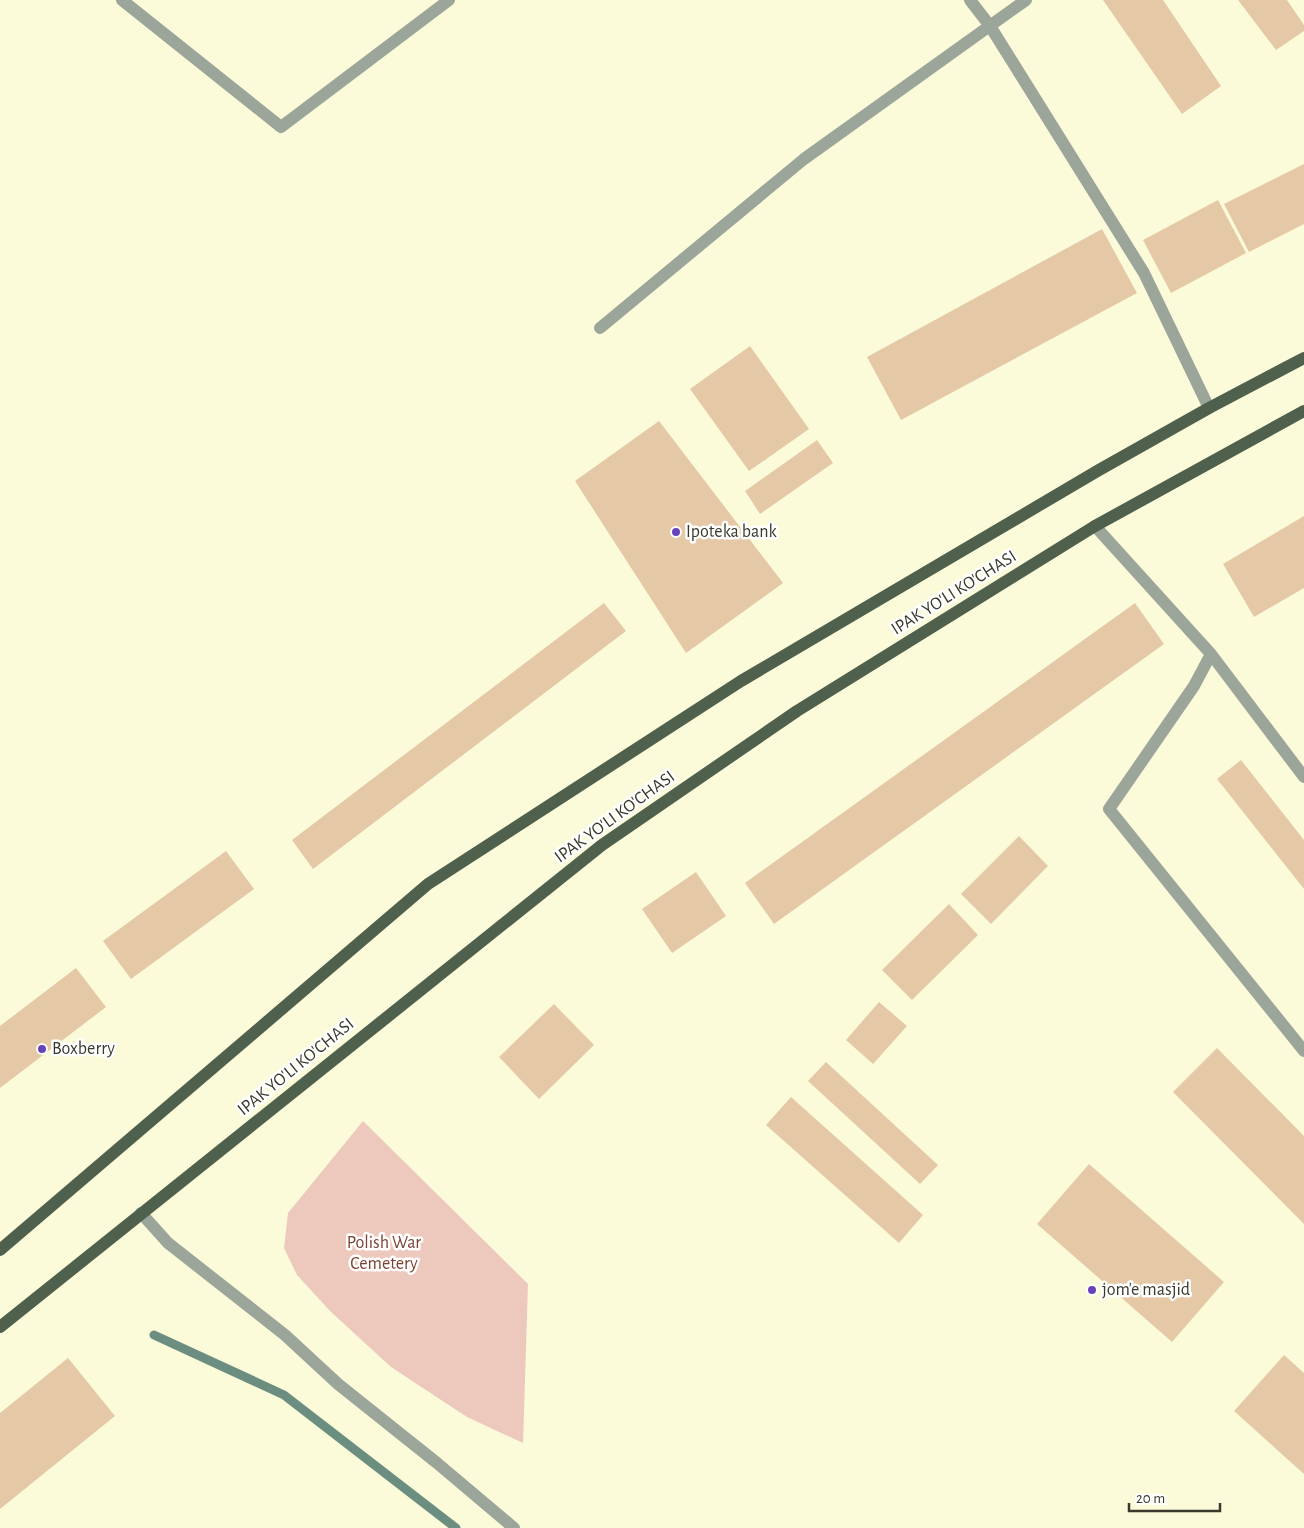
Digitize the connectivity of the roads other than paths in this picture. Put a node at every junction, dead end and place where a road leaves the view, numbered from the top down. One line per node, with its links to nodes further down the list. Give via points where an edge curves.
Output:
1 (122, 0): 2 (street, via 281,127)
2 (449, 0)
3 (970, 0): 5 (street)
4 (1026, 0): 5 (street)
5 (990, 26): 6 (street, via 804,159); 8 (street, via 1144,273)
6 (600, 328)
7 (1304, 358): 8 (main road, IPAK YO'LI KO'CHASI)
8 (1209, 408): 15 (main road, IPAK YO'LI KO'CHASI, via 741,681 428,884)
9 (1304, 411): 10 (main road, IPAK YO'LI KO'CHASI)
10 (1096, 526): 11 (street); 14 (main road, IPAK YO'LI KO'CHASI, via 796,711 602,845)
11 (1211, 654): 12 (street); 13 (street, via 1194,686 1109,809)
12 (1304, 777)
13 (1304, 1051)
14 (141, 1213): 16 (main road, IPAK YO'LI KO'CHASI); 17 (street, via 168,1244 286,1335 338,1384)
15 (0, 1250)
16 (0, 1327)
17 (514, 1528)

